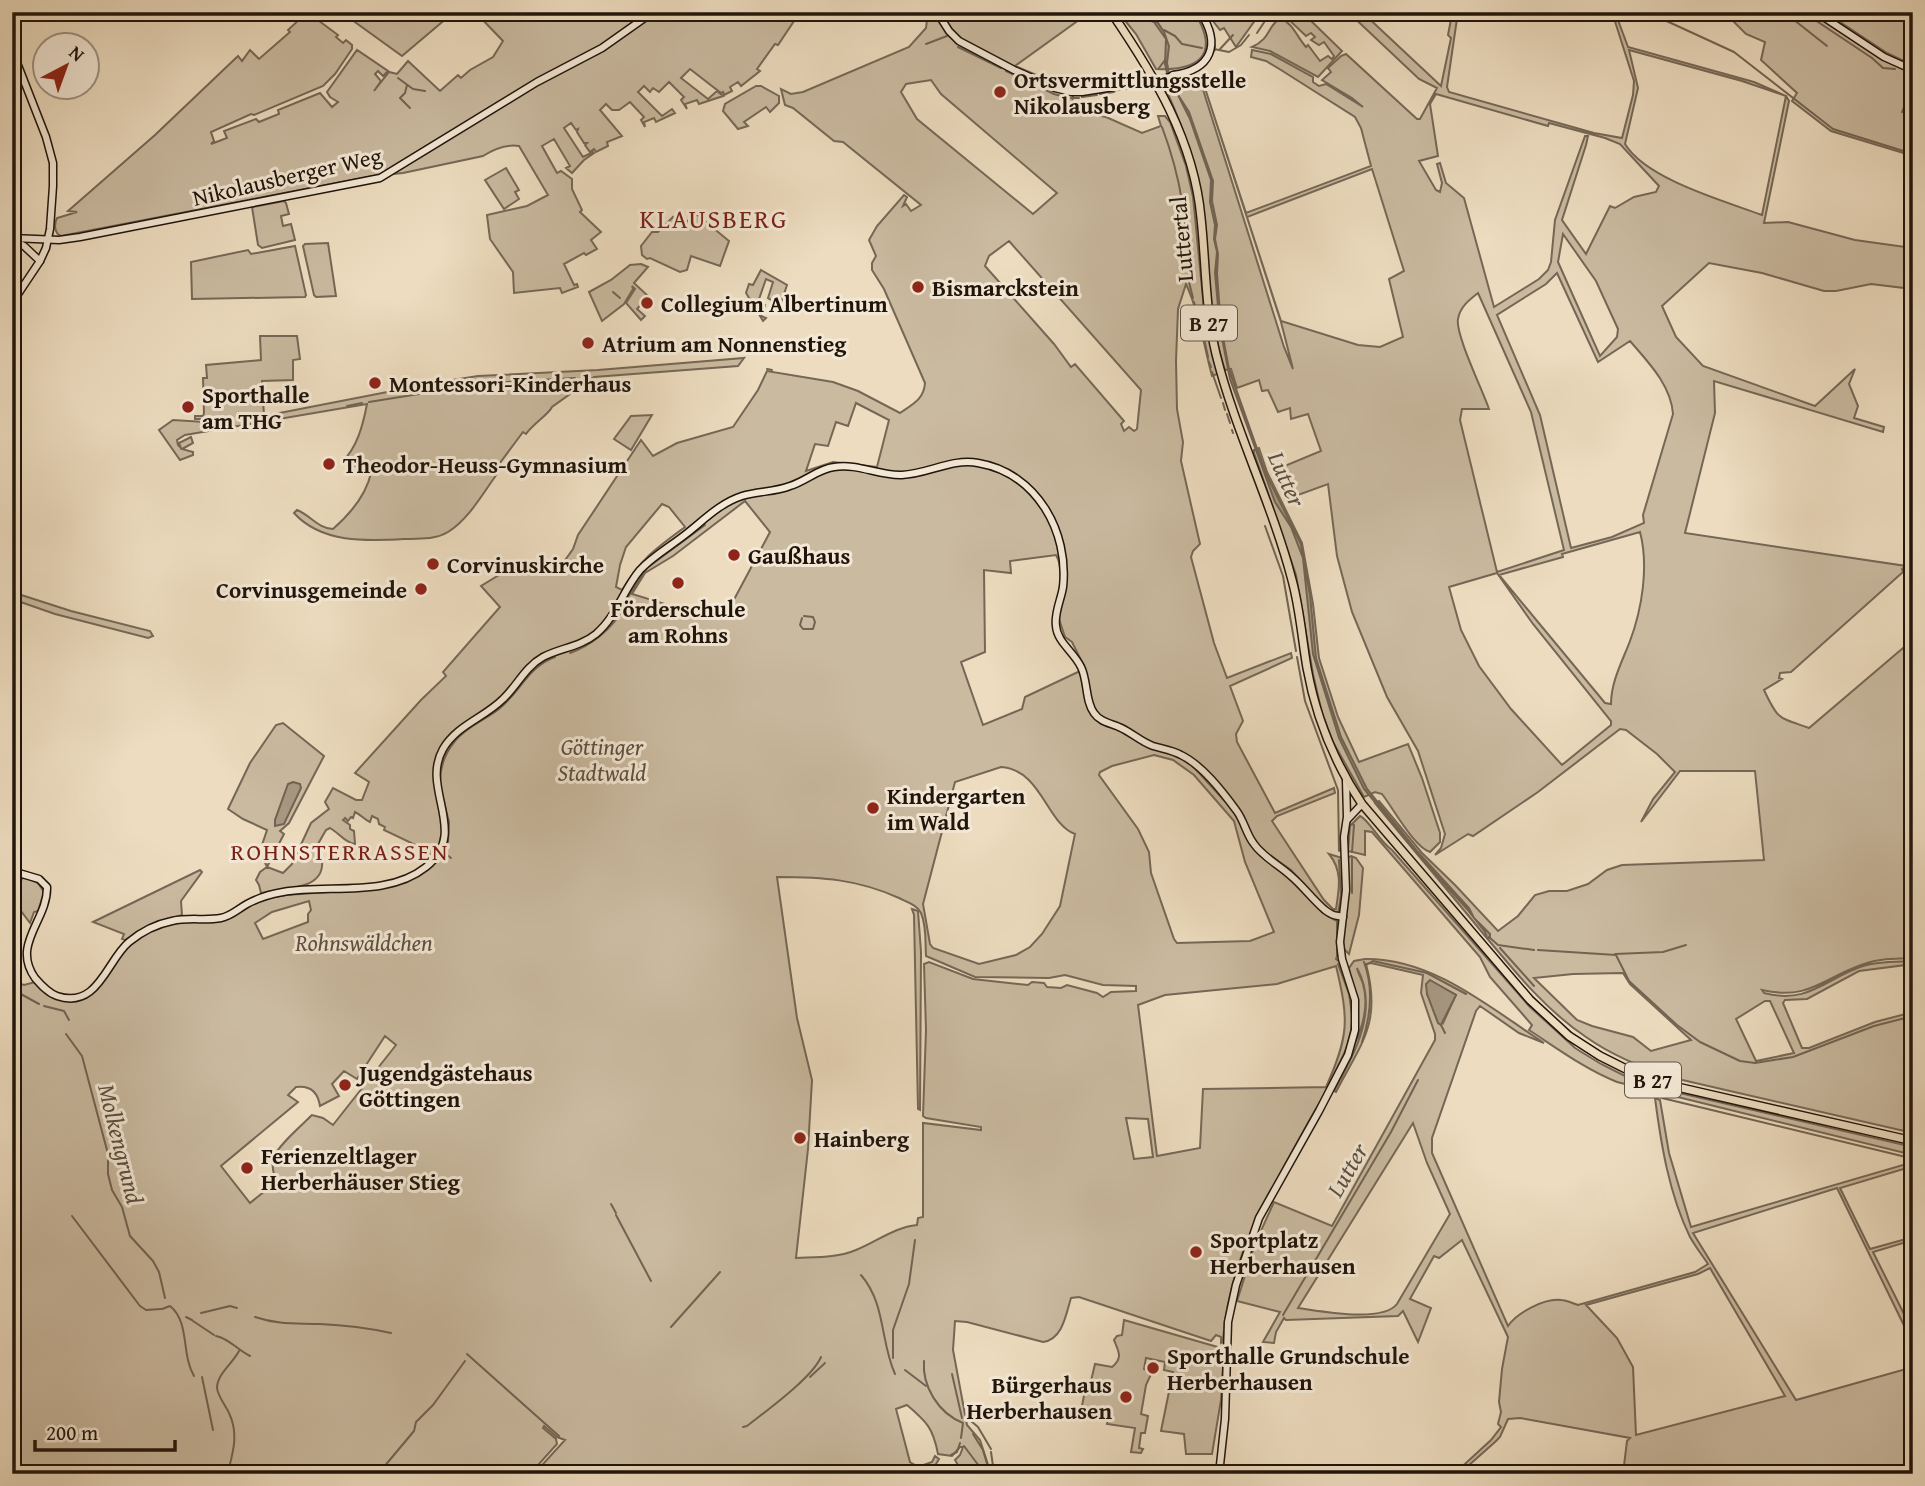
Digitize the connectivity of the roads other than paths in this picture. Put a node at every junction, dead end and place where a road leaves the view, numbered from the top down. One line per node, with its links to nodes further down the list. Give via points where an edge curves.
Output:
1 (653, 12): 10 (street, Nikolausberger Weg, via 602,48 537,82 380,178 80,237)
2 (937, 12): 8 (street, via 959,41 1063,90 1082,92)
3 (1111, 12): 8 (main road, B 27)
4 (1200, 12): 8 (street, via 1209,30 1204,63 1193,72)
5 (1816, 12): 7 (street, via 1884,57)
6 (12, 50): 10 (street, via 53,163)
7 (1913, 70)
8 (1154, 80): 13 (main road, Luttertal / B 27, via 1183,139 1195,183 1217,357 1292,578 1320,720)
9 (12, 239): 10 (street, Nikolausberger Weg); 11 (street, Nikolausberger Weg)
10 (48, 239): 11 (street)
11 (40, 261): 12 (street)
12 (12, 303)
13 (1346, 778): 14 (main road, Luttertal / B 27); 15 (street)
14 (1362, 804): 15 (street); 18 (main road, B 27, via 1530,1000 1569,1036 1600,1056 1673,1086)
15 (1347, 819): 17 (street)
16 (12, 871): 17 (street, via 39,879 47,887 26,952 39,982 63,998 90,992 128,942 158,925 224,918 260,898 286,891 373,886 406,879 433,860 444,839 436,774 449,741 500,702 539,659 597,633 647,564 713,512 743,495 791,486 836,466 902,475 974,462 1020,481 1052,518 1063,570 1056,626 1083,672 1095,714 1149,745 1190,760 1235,808 1258,849 1329,913)
17 (1343, 917): 19 (street, via 1342,959 1357,1014 1353,1041 1252,1233 1231,1305)
18 (1913, 1141)
19 (1219, 1474)

